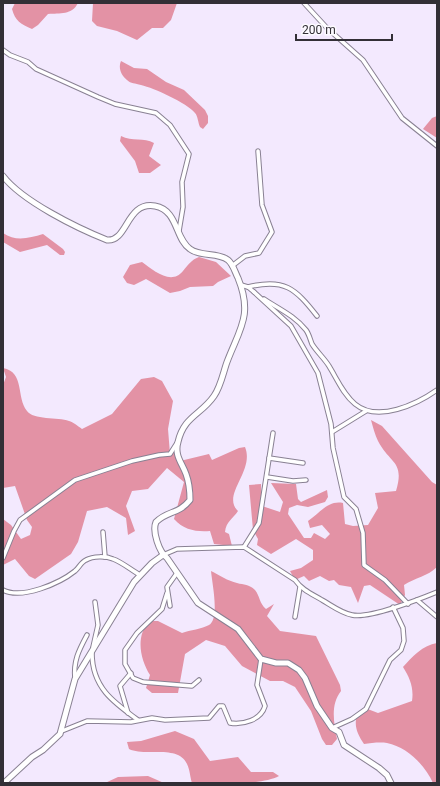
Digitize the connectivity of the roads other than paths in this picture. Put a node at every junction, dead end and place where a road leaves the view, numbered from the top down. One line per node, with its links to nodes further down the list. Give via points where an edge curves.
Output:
1 (304, 3): 3 (street, via 363,60 402,118)
2 (3, 50): 6 (street, via 28,62 36,69 98,97 115,104 156,113 164,118 189,154 182,182 183,207)
3 (437, 146)
4 (258, 151): 7 (street, via 262,205 272,232 259,252 246,256)
5 (3, 176): 6 (street, via 14,189 30,200 107,240 120,235 134,213 151,206 168,213)
6 (179, 232): 7 (street, via 190,250 224,258)
7 (232, 266): 8 (street)
8 (240, 285): 9 (street); 16 (street, via 245,301 245,315 221,380 209,402 190,417)
9 (248, 287): 10 (street); 11 (street, via 264,283 284,285 300,295)
10 (254, 292): 13 (street, via 294,317 306,331 347,396 355,405); 14 (street, via 292,326 318,373)
11 (317, 316)
12 (437, 390): 13 (street, via 399,409)
13 (366, 411): 14 (street)
14 (332, 432): 34 (street, via 335,460 344,497 356,509 363,533 364,564 385,580)
15 (274, 433): 17 (street)
16 (178, 442): 23 (street, via 177,451 189,483 190,500 180,510 167,514 156,522 156,533); 25 (street, via 170,454 132,461 74,480 20,520)
17 (269, 458): 18 (street); 19 (street)
18 (303, 463)
19 (267, 477): 20 (street); 22 (street, via 259,523)
20 (306, 480)
21 (103, 532): 24 (street)
22 (244, 548): 23 (street, via 236,546 177,549); 28 (street, via 296,580)
23 (163, 555): 26 (street); 27 (street)
24 (105, 557): 27 (street, via 113,558); 29 (street, via 85,560 59,581 25,593 14,594)
25 (3, 558)
26 (177, 573): 31 (street, via 167,587); 41 (street, via 198,603 238,629)
27 (140, 575): 40 (street)
28 (300, 587): 36 (street, via 353,616); 37 (street, via 298,612)
29 (3, 590)
30 (437, 592): 32 (street)
31 (167, 593): 35 (street); 42 (street, via 162,609 137,633 125,650 125,664)
32 (417, 600): 34 (street); 38 (street)
33 (95, 602): 40 (street, via 98,625)
34 (408, 604): 36 (street)
35 (170, 606)
36 (393, 607): 47 (street, via 403,628 404,641 401,650 390,660 366,709)
37 (295, 617)
38 (437, 617)
39 (87, 635): 43 (street, via 77,654)
40 (92, 650): 43 (street); 45 (street, via 92,665 96,678 107,696 115,700)
41 (261, 659): 46 (street, via 257,685 265,706 258,718 230,723 223,706 219,706 209,718); 47 (street, via 288,663 299,670 317,706)
42 (131, 673): 44 (street, via 133,678 143,682 192,686); 45 (street, via 120,686)
43 (75, 679): 48 (street)
44 (199, 680)
45 (128, 714): 46 (street)
46 (138, 720): 48 (street, via 87,721)
47 (332, 728): 50 (street, via 339,732 344,745 379,768)
48 (62, 731): 49 (street)
49 (4, 783)
50 (391, 783)

